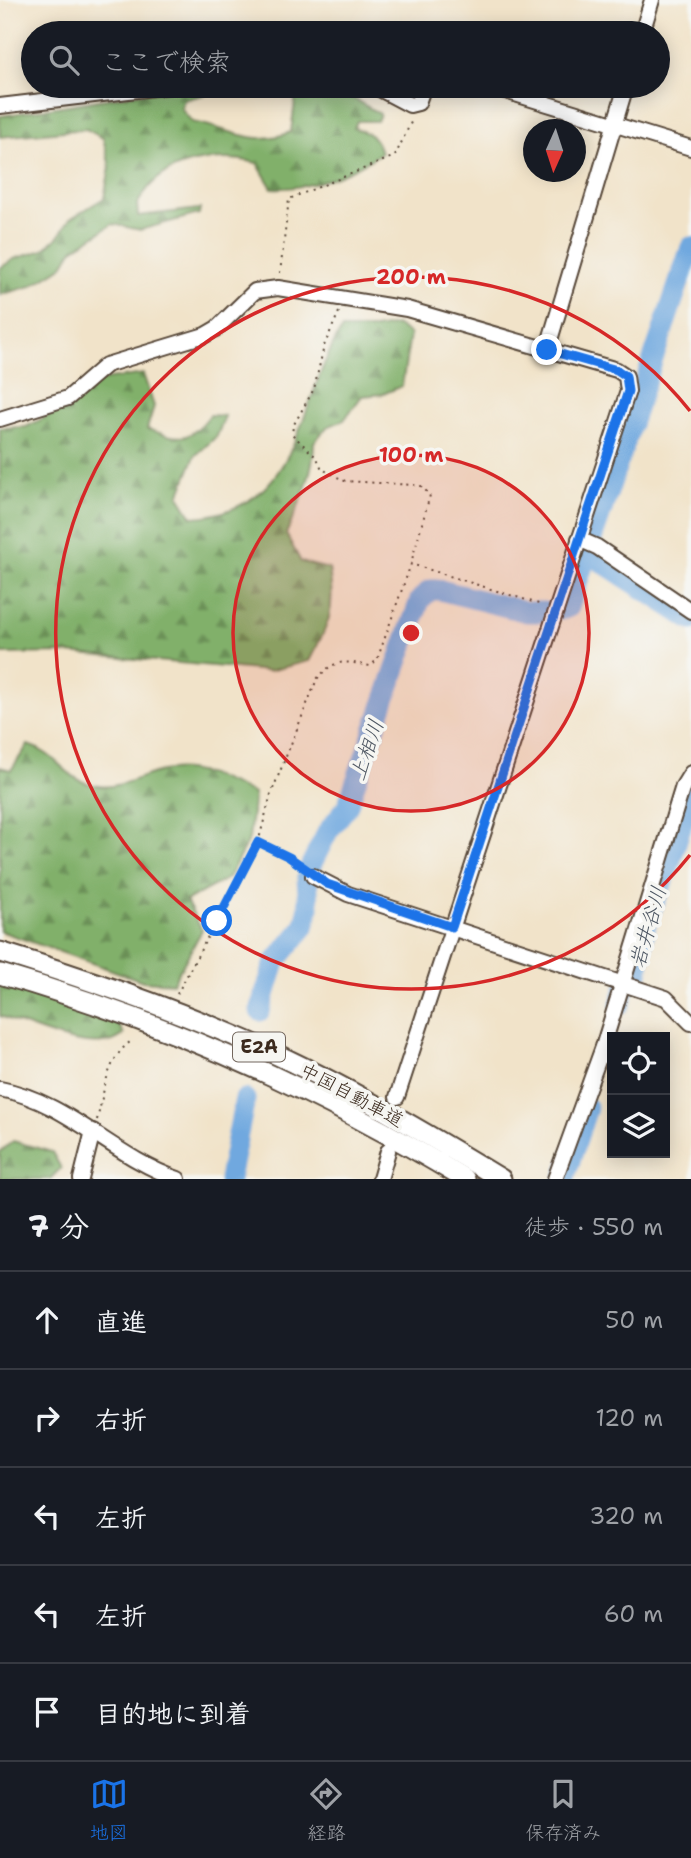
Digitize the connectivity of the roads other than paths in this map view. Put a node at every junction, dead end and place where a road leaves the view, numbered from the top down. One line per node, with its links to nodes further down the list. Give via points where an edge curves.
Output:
1 (652, 0): 2 (street)
2 (646, 21)
3 (68, 98): 8 (street)
4 (398, 98): 5 (street, via 410,104)
5 (420, 98)
6 (527, 98): 9 (street)
7 (622, 98): 9 (street)
8 (0, 106)
9 (614, 125): 10 (street); 11 (street)
10 (691, 148)
11 (547, 350): 12 (street, via 432,316 278,288 255,291 205,335 106,365 68,398); 13 (street, via 617,370 628,383)
12 (0, 419)
13 (587, 542): 14 (street); 17 (street, via 557,606)
14 (691, 611)
15 (691, 773): 20 (street)
16 (313, 876): 17 (street, via 348,894)
17 (452, 927): 20 (street); 23 (street)
18 (0, 952): 30 (highway, 中国自動車道 / E2A, via 232,1034 330,1082)
19 (0, 974): 29 (highway, 中国自動車道 / E2A, via 161,1028 272,1073)
20 (622, 981): 21 (street, via 666,998); 31 (street)
21 (691, 1023)
22 (0, 1089): 24 (street, via 44,1102)
23 (397, 1097)
24 (93, 1130): 26 (street); 27 (street, via 128,1157)
25 (388, 1151): 28 (street)
26 (81, 1179)
27 (178, 1179)
28 (380, 1179)
29 (465, 1179)
30 (500, 1179)
31 (555, 1179)

